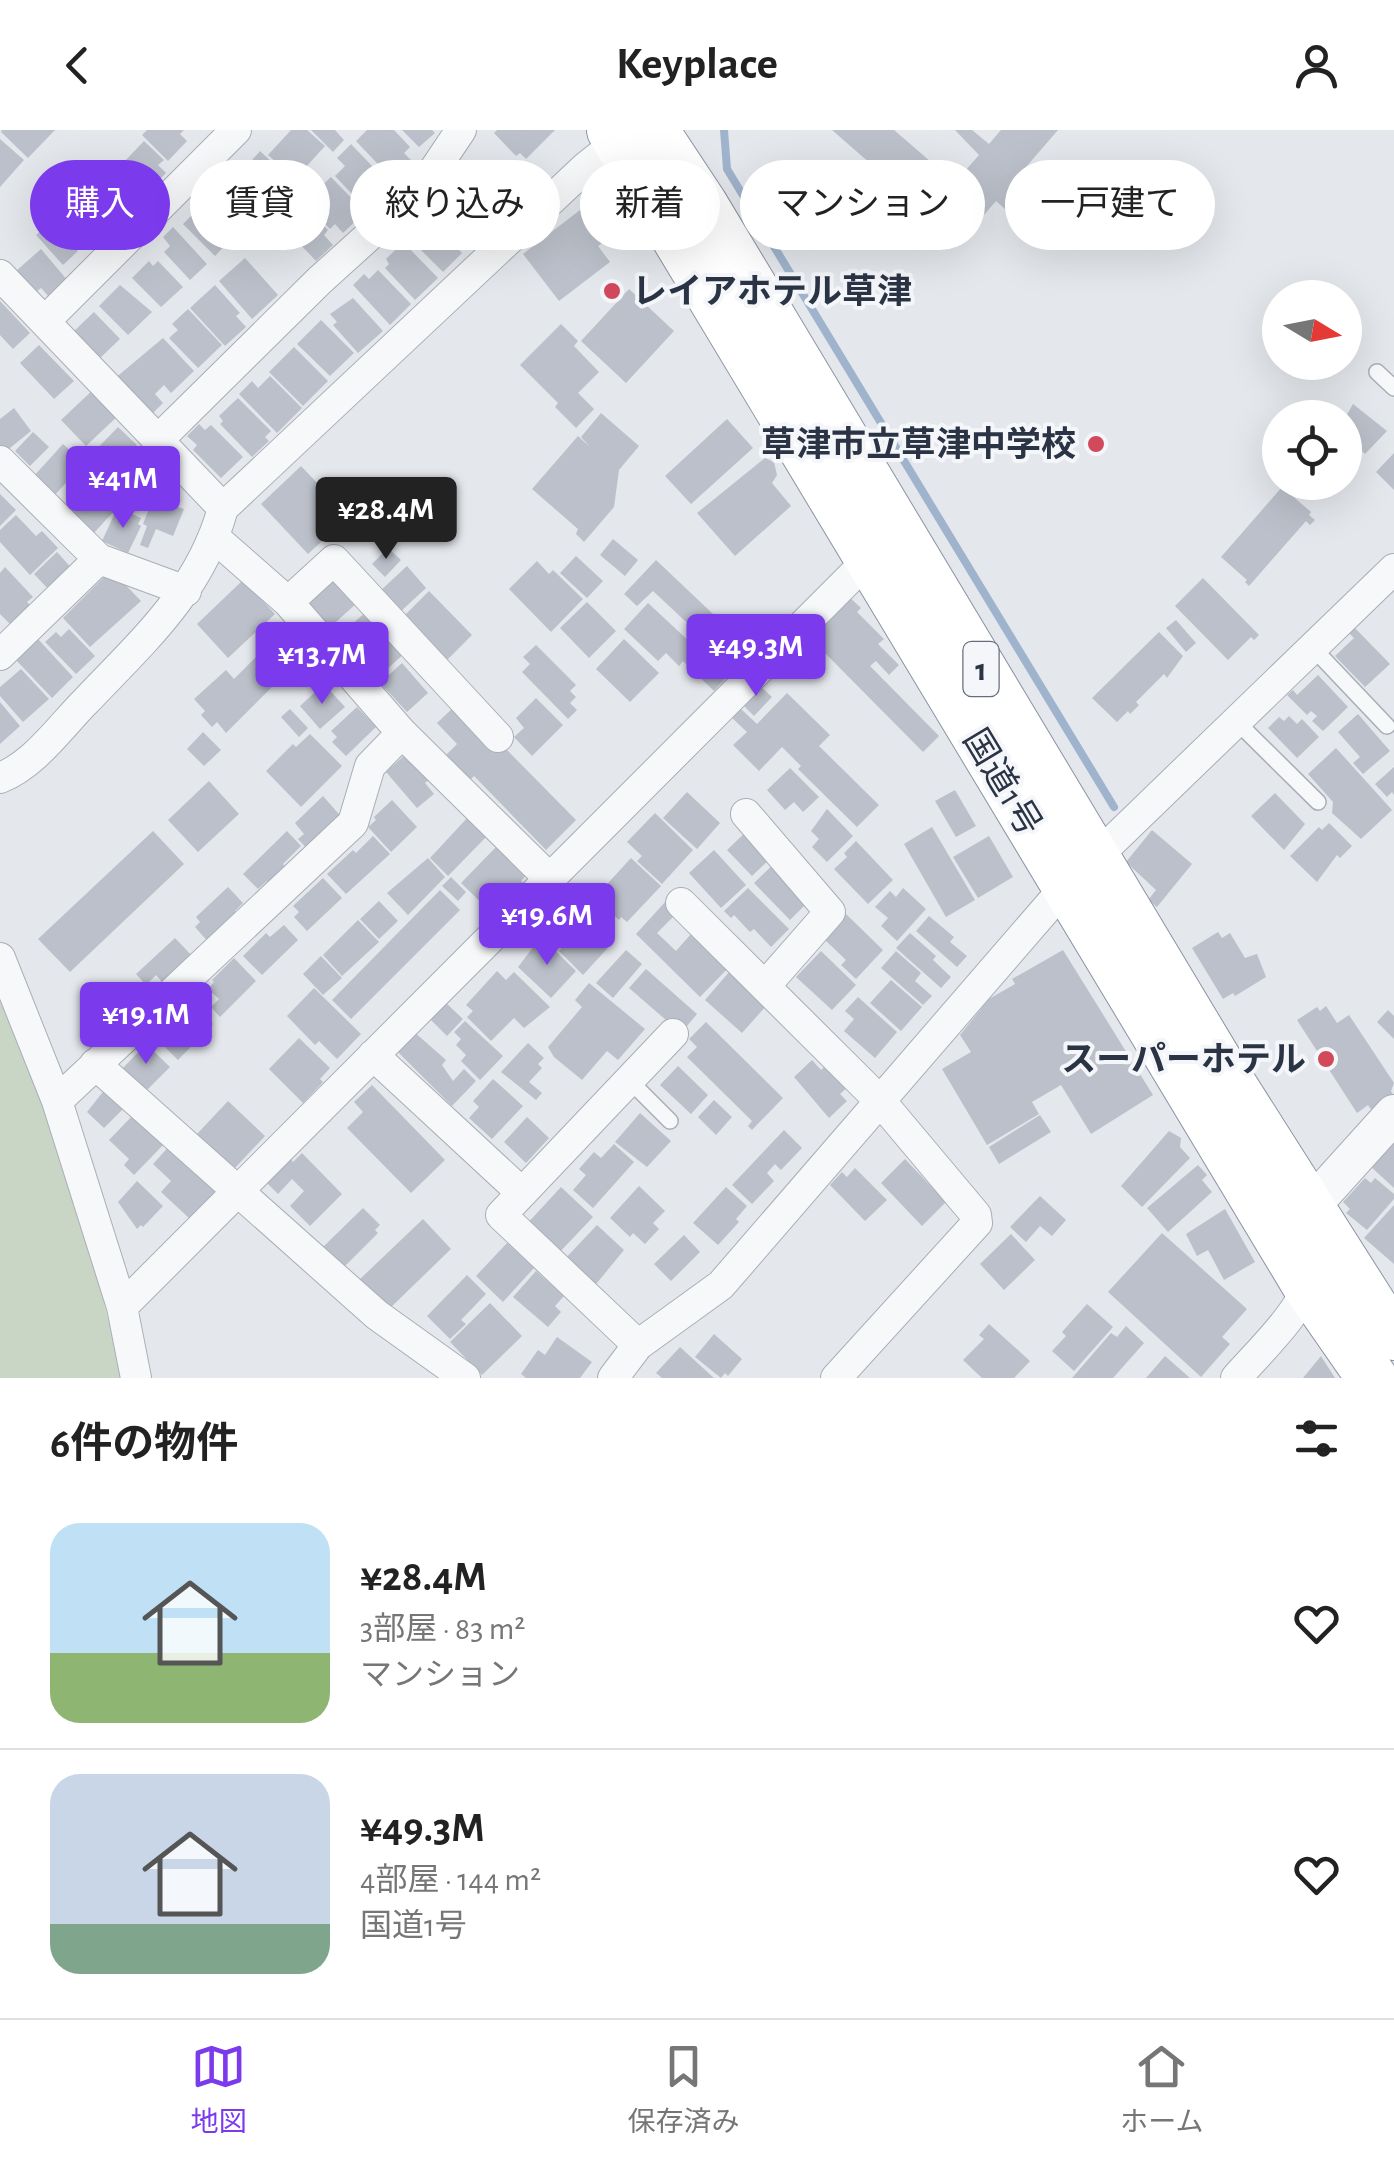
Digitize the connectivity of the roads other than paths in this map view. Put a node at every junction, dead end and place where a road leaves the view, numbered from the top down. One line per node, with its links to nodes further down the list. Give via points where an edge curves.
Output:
1 (236, 130): 5 (street)
2 (460, 130): 8 (street, via 422,188)
3 (629, 132): 10 (street); 12 (highway, 国道1号 / 1, via 702,204)
4 (0, 275): 5 (street)
5 (45, 321): 8 (street)
6 (1378, 372): 7 (lane)
7 (1394, 388)
8 (157, 441): 10 (street)
9 (3, 472): 13 (street)
10 (223, 508): 11 (street)
11 (215, 538): 15 (street); 16 (street)
12 (884, 545): 26 (highway, 国道1号 / 1); 27 (street)
13 (100, 560): 15 (street); 18 (street)
14 (1394, 569): 17 (street)
15 (186, 591): 23 (street, via 159,628 35,754)
16 (288, 602): 21 (street); 22 (street, via 334,560)
17 (1314, 648): 19 (street); 20 (lane)
18 (0, 655)
19 (1238, 722): 24 (lane); 26 (street)
20 (1387, 726)
21 (402, 733): 27 (street); 33 (street, via 370,766 353,822)
22 (498, 738)
23 (0, 778)
24 (1318, 802)
25 (746, 814): 30 (street, via 830,912)
26 (1081, 873): 36 (street); 41 (highway, 国道1号 / 1); 42 (highway, 国道1号 / 1)
27 (549, 878): 32 (street)
28 (681, 902): 30 (street)
29 (0, 958): 35 (street)
30 (764, 986): 36 (street)
31 (672, 1034): 34 (street)
32 (373, 1055): 39 (street); 40 (street)
33 (95, 1064): 35 (street); 39 (street)
34 (629, 1080): 38 (lane); 40 (street)
35 (57, 1101): 43 (street)
36 (882, 1102): 45 (street, via 721,1285); 49 (street, via 977,1223)
37 (1394, 1114): 41 (street)
38 (670, 1120)
39 (236, 1192): 43 (street); 47 (street, via 378,1315)
40 (522, 1192): 45 (street, via 501,1215)
41 (1310, 1208): 42 (street); 44 (highway, 国道1号 / 1)
42 (1308, 1286): 50 (street); 51 (highway, 国道1号 / 1)
43 (122, 1307): 46 (street)
44 (1394, 1334)
45 (638, 1346): 48 (street)
46 (136, 1378)
47 (466, 1378)
48 (612, 1378)
49 (836, 1378)
50 (1236, 1378)
51 (1372, 1378)

